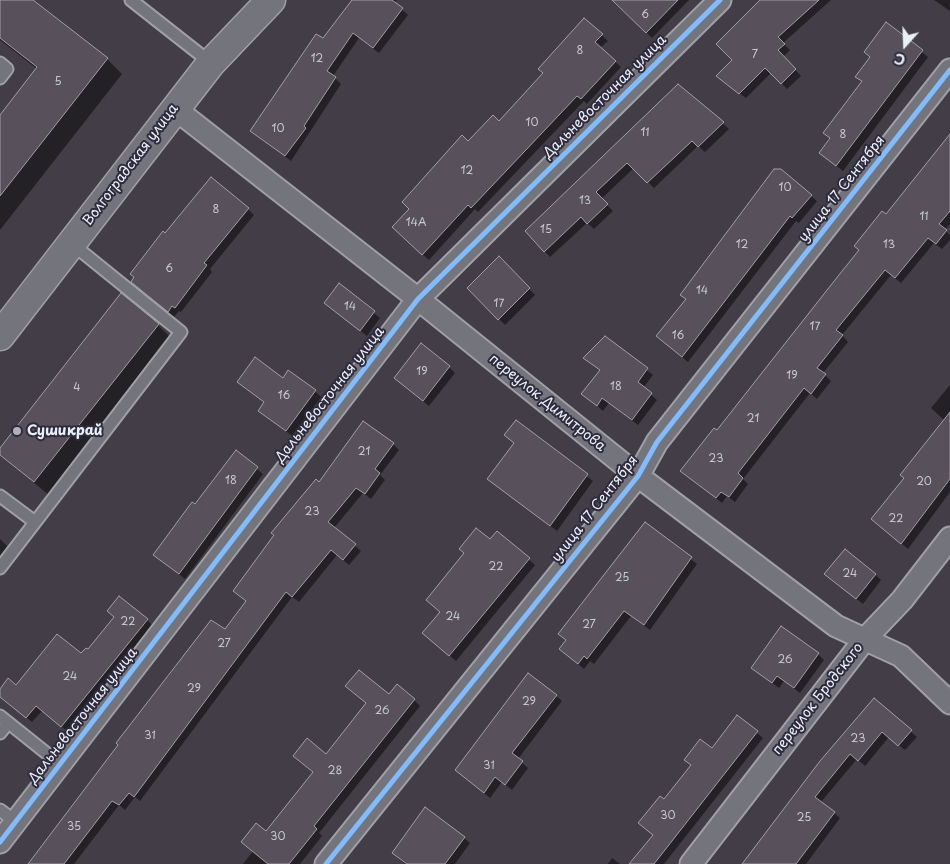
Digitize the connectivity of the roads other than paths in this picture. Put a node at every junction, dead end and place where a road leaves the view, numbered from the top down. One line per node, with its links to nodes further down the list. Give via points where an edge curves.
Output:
1 (131, 0): 5 (lane)
2 (271, 0): 5 (main road, Волгоградская улица)
3 (720, 0): 10 (street, Дальневосточная улица)
4 (0, 63): 7 (lane, via 7,69)
5 (211, 63): 8 (main road, Волгоградская улица)
6 (950, 70): 12 (street, улица 17 Сентября, via 657,442)
7 (0, 78)
8 (174, 108): 9 (main road, Волгоградская улица); 10 (street, переулок Димитрова)
9 (71, 243): 11 (main road, Волгоградская улица); 14 (lane, via 181,332)
10 (418, 299): 12 (street, переулок Димитрова); 21 (street, Дальневосточная улица)
11 (0, 336)
12 (638, 476): 17 (street, переулок Димитрова, via 836,626); 24 (street, улица 17 Сентября)
13 (0, 496): 14 (lane)
14 (35, 522): 16 (lane)
15 (950, 538): 17 (street, переулок Бродского, via 902,600)
16 (0, 568)
17 (865, 638): 18 (street, переулок Димитрова, via 901,656); 25 (street, переулок Бродского)
18 (950, 703)
19 (4, 720): 20 (lane); 21 (lane)
20 (0, 733)
21 (60, 764): 22 (street, Дальневосточная улица)
22 (8, 816): 23 (street, Дальневосточная улица)
23 (0, 842)
24 (326, 864)
25 (691, 864)

